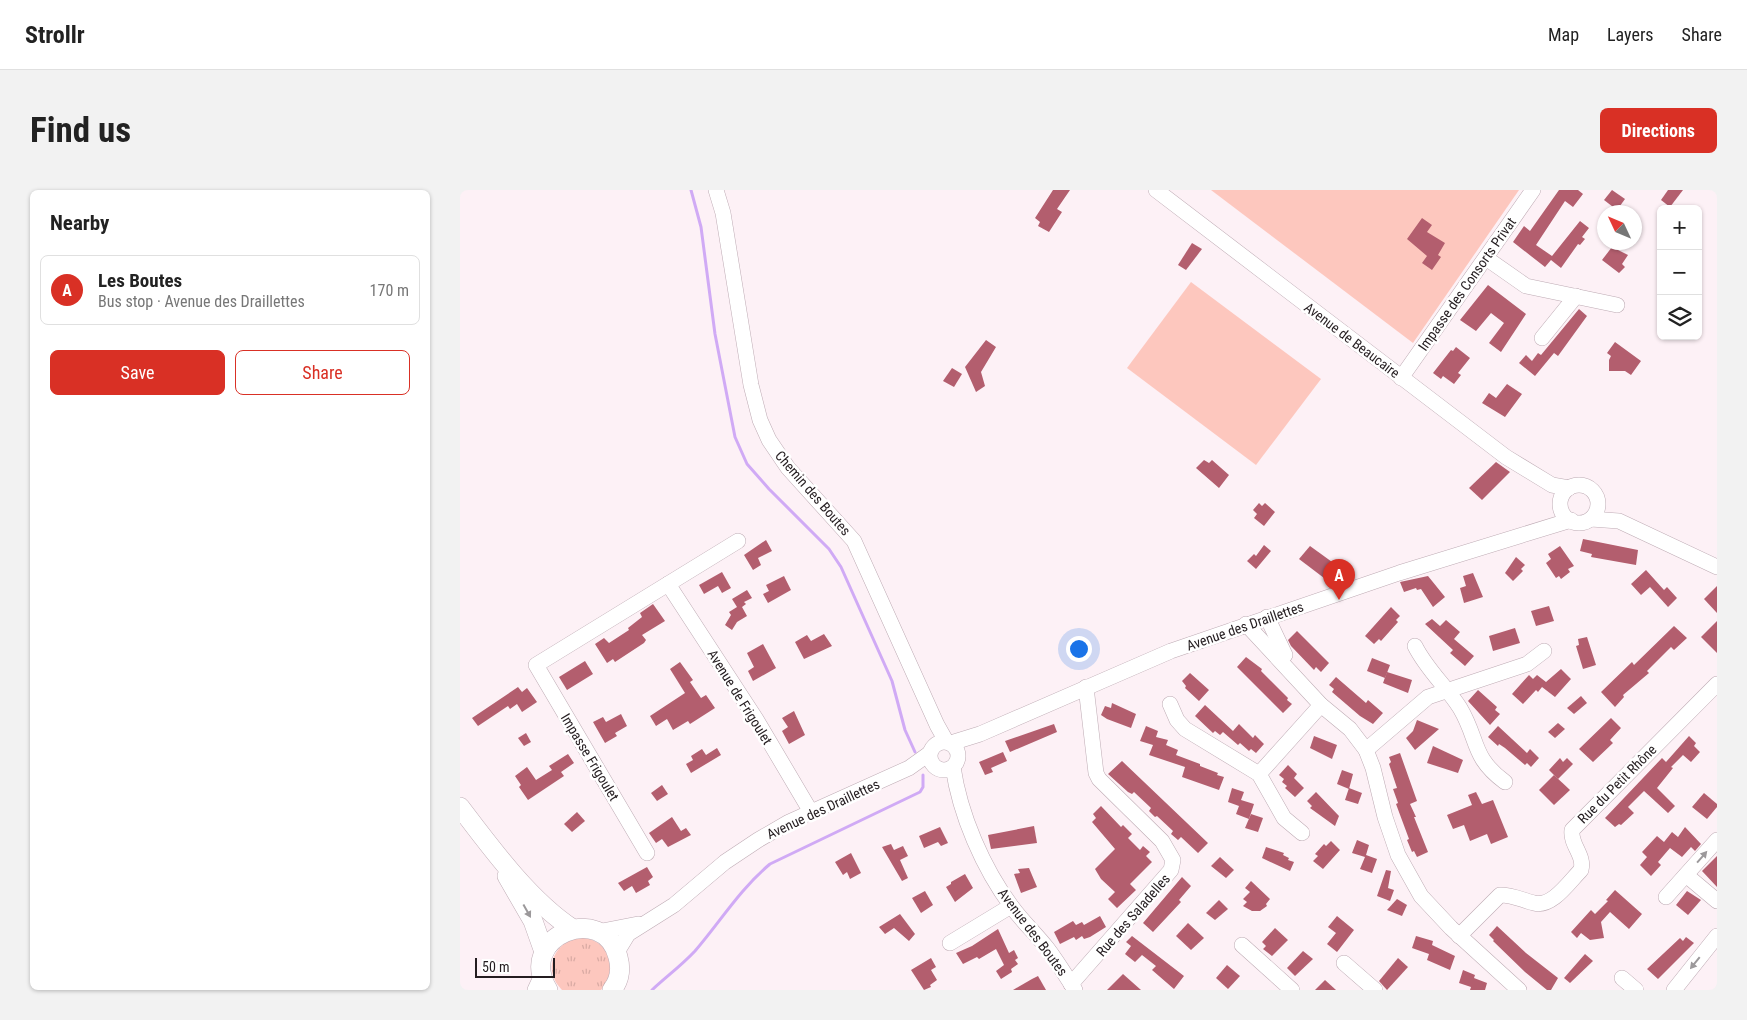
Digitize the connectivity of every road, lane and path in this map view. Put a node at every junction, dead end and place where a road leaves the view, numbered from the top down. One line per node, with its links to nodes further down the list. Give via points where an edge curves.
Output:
1 (716, 190): 31 (street, Chemin des Boutes, via 723,213 751,385 760,420 788,468 854,540 937,725)
2 (1156, 190): 8 (street, Avenue de Beaucaire)
3 (1533, 190): 4 (street, Impasse des Consorts Privat)
4 (1486, 258): 5 (street, via 1526,286); 8 (street, Impasse des Consorts Privat)
5 (1576, 296): 6 (street); 7 (street)
6 (1617, 305)
7 (1542, 338)
8 (1401, 378): 9 (street, Avenue de Beaucaire, via 1506,457)
9 (1552, 485): 10 (street, Avenue de Beaucaire); 12 (street)
10 (1569, 488): 11 (street, via 1587,486); 12 (street)
11 (1598, 501): 13 (street, via 1597,511); 14 (street)
12 (1564, 510): 13 (street, via 1581,523); 18 (street, Avenue des Draillettes, via 1545,527)
13 (1591, 519): 14 (street)
14 (1619, 521): 16 (street)
15 (738, 540): 17 (street)
16 (1717, 567)
17 (668, 584): 35 (street, Avenue de Frigoulet, via 756,719); 39 (street, Impasse Frigoulet, via 540,661 536,668)
18 (1303, 605): 19 (street, Avenue des Draillettes); 21 (street, via 1284,624 1279,633)
19 (1267, 617): 20 (street, Avenue des Draillettes); 21 (street)
20 (1246, 624): 24 (street); 26 (street, Avenue des Draillettes)
21 (1279, 645): 24 (street)
22 (1415, 646): 27 (street, via 1423,664)
23 (1544, 651): 27 (street, via 1527,664)
24 (1300, 680): 29 (street)
25 (1717, 684): 47 (street, Rue du Petit Rhône, via 1572,830 1571,838 1582,864 1581,870 1551,901 1542,904 1500,895)
26 (1086, 687): 31 (street, Avenue des Draillettes, via 980,734); 56 (street, Rue des Saladelles, via 1096,773 1162,841 1172,860 1171,870)
27 (1447, 691): 30 (street, via 1422,701); 33 (street, via 1460,708 1485,765)
28 (1170, 704): 32 (street, via 1185,729)
29 (1321, 705): 30 (street, via 1350,729); 32 (street)
30 (1366, 750): 47 (street, via 1385,817 1406,870 1421,896)
31 (944, 754): 35 (street, Avenue des Draillettes); 43 (street, Avenue des Boutes, via 975,839)
32 (1259, 774): 36 (street, via 1284,818)
33 (1505, 782)
34 (460, 807): 38 (main road)
35 (811, 812): 44 (street, Avenue des Draillettes, via 758,840 725,862 674,905)
36 (1302, 832)
37 (1717, 840): 40 (street, one-way to 37)
38 (494, 853): 45 (main road, via 554,915); 51 (main road, one-way to 51, via 532,921)
39 (647, 853)
40 (1686, 875): 41 (street); 42 (street)
41 (1666, 897)
42 (1717, 901)
43 (1011, 906): 49 (street); 56 (street, Avenue des Boutes, via 1047,948)
44 (642, 923): 46 (street, Avenue des Draillettes); 52 (street, Avenue des Draillettes, via 628,934)
45 (574, 929): 46 (main road, via 586,928); 51 (main road, via 559,934)
46 (597, 932): 52 (main road)
47 (1459, 936): 60 (street)
48 (1717, 936): 62 (street, one-way to 62)
49 (950, 943)
50 (1242, 945): 58 (street)
51 (544, 952): 55 (main road)
52 (617, 952): 57 (main road, via 619,975)
53 (1344, 963): 59 (street)
54 (1622, 978): 61 (street)
55 (542, 985)
56 (1073, 987)
57 (612, 990)
58 (1292, 990)
59 (1375, 990)
60 (1519, 990)
61 (1636, 990)
62 (1674, 990)

